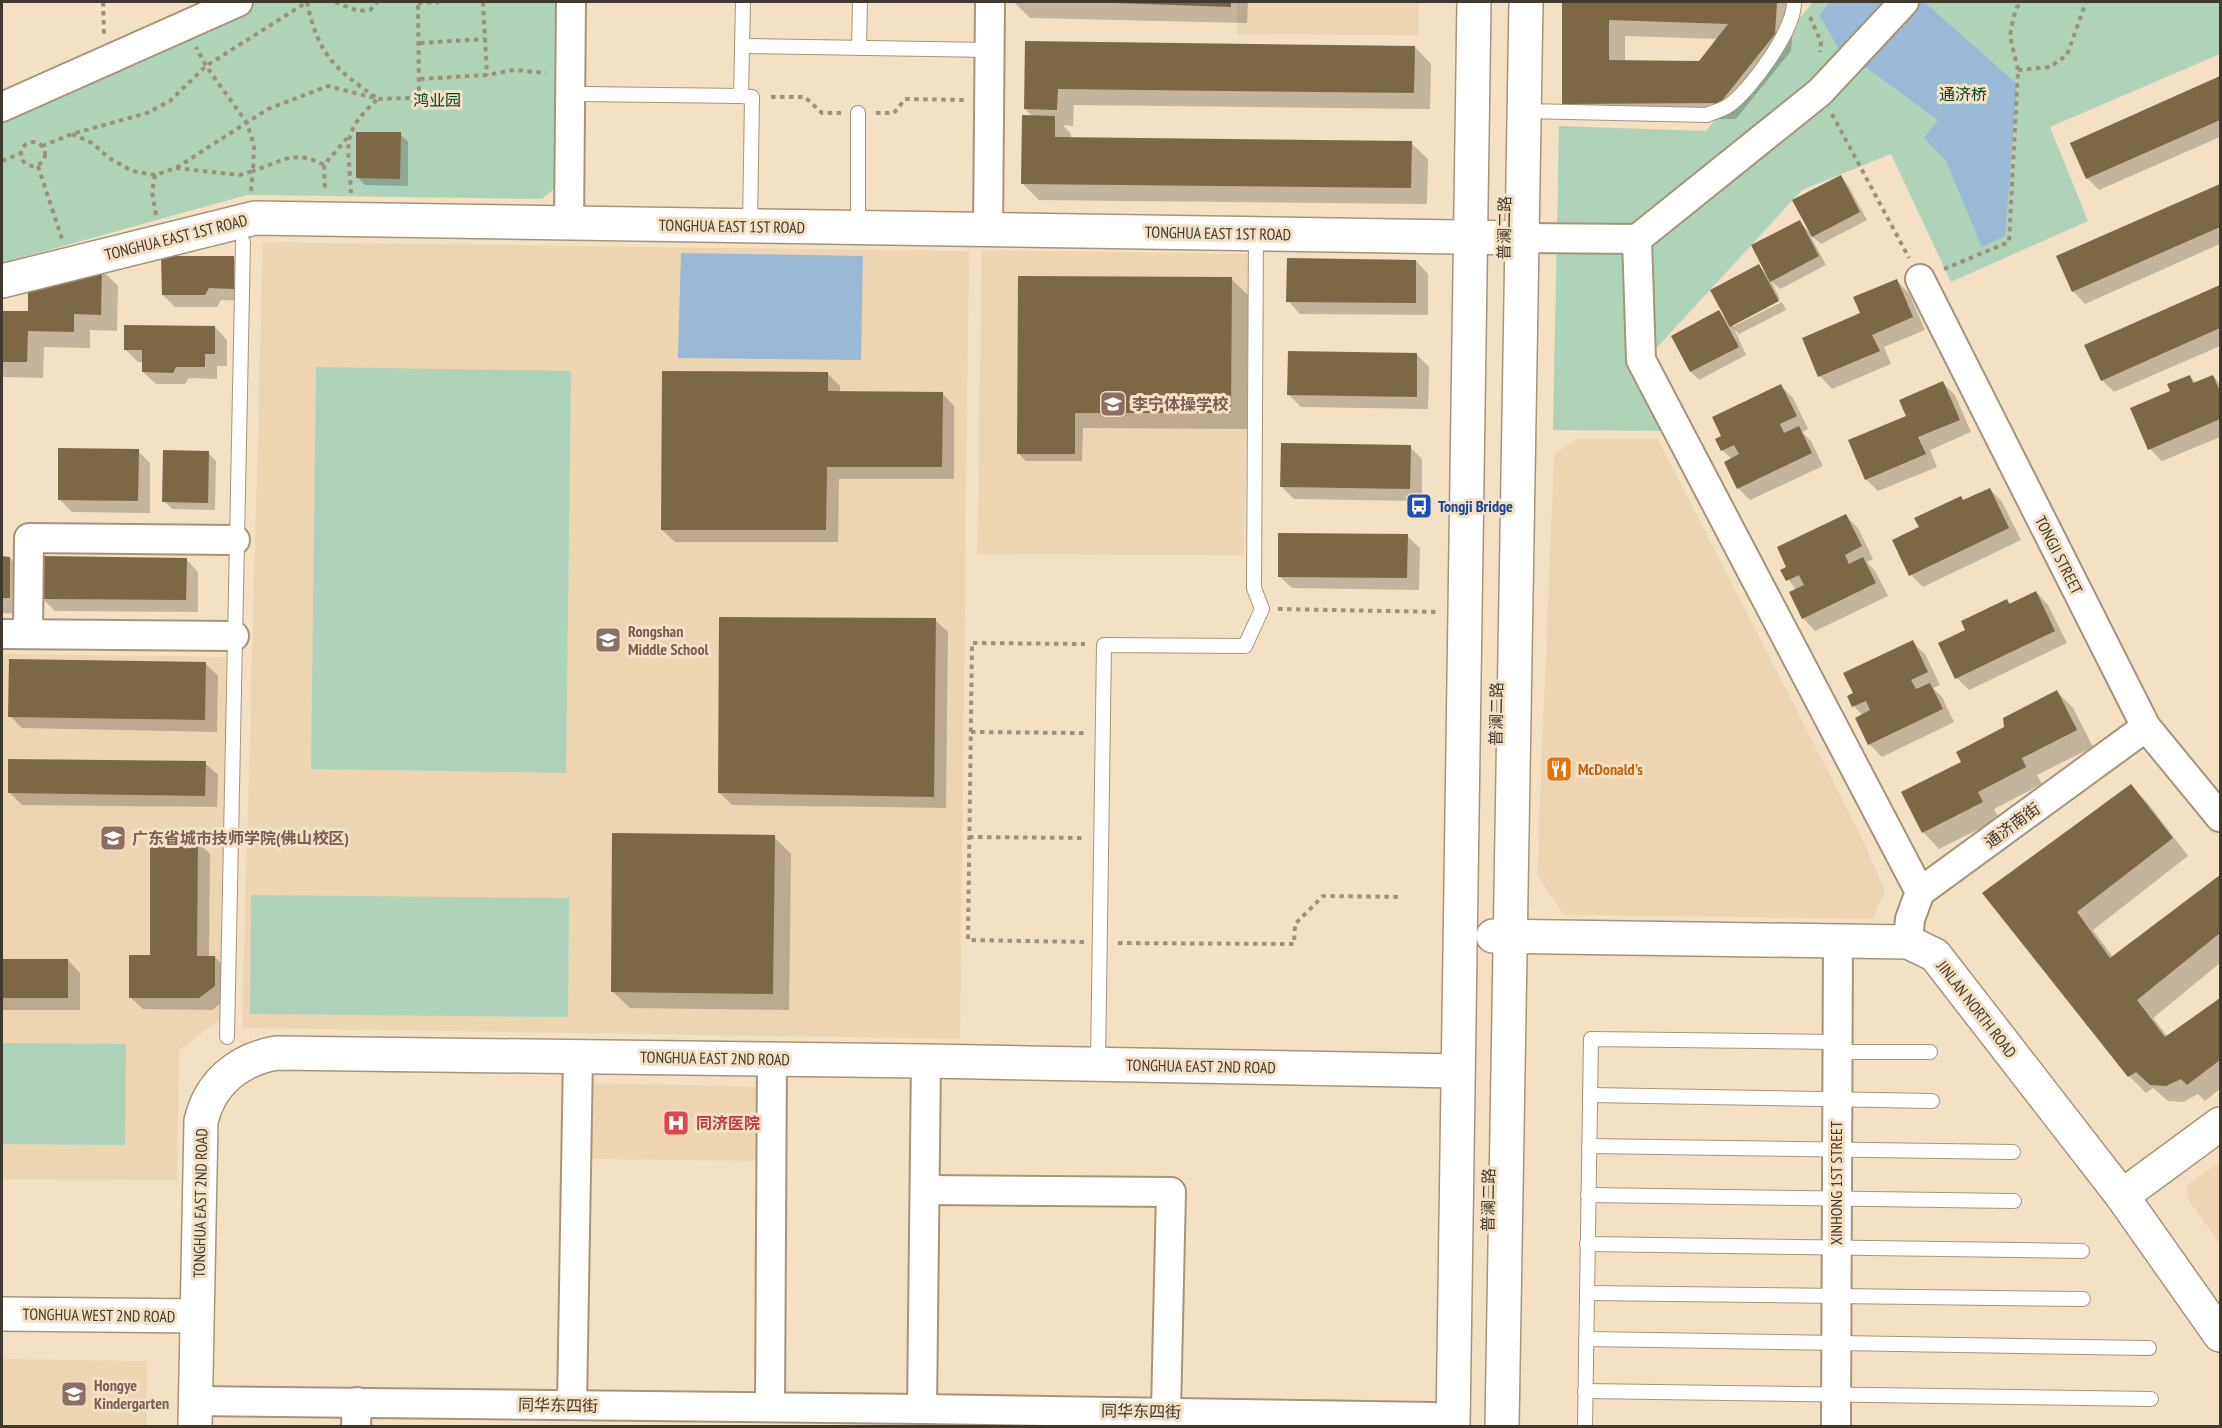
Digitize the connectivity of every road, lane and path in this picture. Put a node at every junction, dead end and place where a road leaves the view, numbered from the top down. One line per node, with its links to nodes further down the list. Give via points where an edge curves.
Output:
1 (238, 2): 36 (street)
2 (307, 2): 27 (path); 35 (path, via 313,32 322,51 340,71)
3 (335, 2): 4 (path, via 358,11 370,10)
4 (377, 2)
5 (418, 2): 6 (path); 22 (path)
6 (439, 2)
7 (483, 2): 21 (path)
8 (571, 2): 54 (street)
9 (743, 2): 23 (lane)
10 (860, 2): 24 (lane)
11 (990, 2): 25 (street)
12 (1451, 2): 59 (main road)
13 (1474, 2): 59 (main road, 普澜二路)
14 (1507, 2): 60 (main road, 普澜二路)
15 (1526, 2): 37 (main road)
16 (1794, 2): 37 (lane, via 1795,12 1782,43 1728,106 1707,115)
17 (1904, 2): 32 (street)
18 (2023, 2): 28 (path, via 2017,8 2010,36)
19 (2086, 2): 28 (path, via 2067,55 2050,67)
20 (1807, 11): 26 (path, via 1821,42)
21 (486, 39): 22 (path); 30 (path)
22 (420, 44): 31 (path)
23 (742, 46): 24 (lane); 34 (lane)
24 (859, 48): 25 (lane)
25 (989, 50): 57 (street)
26 (1820, 53)
27 (206, 66): 39 (path); 40 (path, via 170,100 147,113)
28 (2018, 70): 64 (path, via 2009,242)
29 (555, 72): 30 (path, via 514,70)
30 (487, 75): 31 (path)
31 (420, 79): 35 (path, via 419,94 411,98)
32 (1820, 92): 61 (street); 64 (path)
33 (582, 94): 34 (lane)
34 (741, 96): 55 (lane, via 752,97)
35 (378, 99): 39 (path, via 328,86 268,109); 41 (path, via 357,117)
36 (2, 107)
37 (1524, 111): 60 (main road)
38 (858, 113): 56 (lane)
39 (247, 123): 47 (path); 48 (path, via 254,146)
40 (72, 134): 42 (path); 49 (path, via 132,171)
41 (349, 136): 45 (path); 52 (path, via 351,196)
42 (42, 146): 43 (path, via 28,144); 46 (path, via 45,157)
43 (21, 153): 44 (path); 46 (path, via 26,164)
44 (2, 161)
45 (324, 165): 48 (path, via 307,156 295,156); 51 (path)
46 (38, 166): 63 (path)
47 (176, 168): 48 (path, via 240,175); 49 (path)
48 (253, 171): 50 (path, via 251,195)
49 (155, 175): 53 (path, via 152,192)
50 (247, 195)
51 (325, 196)
52 (343, 196)
53 (156, 220)
54 (569, 224): 55 (main road, TONGHUA EAST 1ST ROAD); 65 (main road, TONGHUA EAST 1ST ROAD, via 255,218)
55 (750, 226): 56 (main road, TONGHUA EAST 1ST ROAD)
56 (858, 227): 57 (main road, TONGHUA EAST 1ST ROAD)
57 (988, 230): 58 (main road, TONGHUA EAST 1ST ROAD)
58 (1256, 234): 59 (main road, TONGHUA EAST 1ST ROAD); 67 (lane, via 1254,588)
59 (1459, 237): 60 (main road, TONGHUA EAST 1ST ROAD); 68 (main road); 91 (main road, 普澜二路)
60 (1512, 238): 61 (street); 80 (main road)
61 (1637, 239): 78 (street, via 1641,360)
62 (243, 242): 66 (lane)
63 (64, 246)
64 (1920, 279): 72 (street, TONGJI STREET)
65 (2, 281)
66 (236, 540): 69 (street, via 29,538); 70 (lane)
67 (1262, 609): 68 (path); 71 (lane, via 1245,646)
68 (1443, 612): 91 (main road)
69 (15, 634): 70 (street)
70 (234, 636): 84 (lane)
71 (1104, 645): 73 (path, via 972,643); 74 (lane)
72 (2146, 727): 75 (street, TONGJI STREET); 78 (street, 通济南街)
73 (971, 732): 74 (path); 76 (path)
74 (1103, 734): 77 (lane)
75 (2220, 817)
76 (969, 837): 77 (path); 83 (path, via 968,940)
77 (1101, 838): 83 (lane)
78 (1920, 892): 82 (street, via 1910,919)
79 (1399, 897): 83 (path, via 1323,896 1295,924 1294,944)
80 (1501, 936): 81 (main road, JINLAN NORTH ROAD); 130 (main road, 普澜二路); 131 (main road)
81 (1838, 940): 82 (main road, JINLAN NORTH ROAD); 85 (street, XINHONG 1ST STREET)
82 (1908, 942): 101 (main road, JINLAN NORTH ROAD, via 1935,955)
83 (1100, 943): 90 (lane)
84 (227, 1037)
85 (1836, 1047): 86 (lane); 92 (lane, via 1591,1039); 93 (street, XINHONG 1ST STREET)
86 (1930, 1053)
87 (578, 1056): 88 (main road, TONGHUA EAST 2ND ROAD); 111 (main road, TONGHUA EAST 2ND ROAD, via 276,1053 242,1064 216,1086 205,1103 201,1120); 119 (street)
88 (772, 1059): 89 (main road, TONGHUA EAST 2ND ROAD); 120 (street)
89 (926, 1061): 90 (main road, TONGHUA EAST 2ND ROAD); 99 (street)
90 (1098, 1064): 91 (main road, TONGHUA EAST 2ND ROAD)
91 (1447, 1071): 129 (main road)
92 (1590, 1095): 93 (lane); 96 (lane)
93 (1836, 1100): 94 (lane); 97 (street, XINHONG 1ST STREET)
94 (1932, 1101)
95 (2220, 1124): 101 (main road)
96 (1589, 1146): 97 (lane); 100 (lane)
97 (1836, 1150): 98 (lane); 102 (street, XINHONG 1ST STREET)
98 (2013, 1152)
99 (925, 1190): 121 (street); 122 (street, via 1171,1192)
100 (1588, 1195): 102 (lane); 104 (lane)
101 (2122, 1196): 112 (main road, JINLAN NORTH ROAD)
102 (1836, 1199): 103 (lane); 105 (street, XINHONG 1ST STREET)
103 (2014, 1201)
104 (1587, 1244): 105 (lane); 107 (lane)
105 (1836, 1247): 106 (lane); 108 (street, XINHONG 1ST STREET)
106 (2082, 1251)
107 (1587, 1293): 108 (lane); 113 (lane)
108 (1836, 1297): 109 (lane); 114 (street, XINHONG 1ST STREET)
109 (2083, 1299)
110 (2, 1314): 111 (main road, TONGHUA WEST 2ND ROAD)
111 (197, 1316): 123 (main road, TONGHUA EAST 2ND ROAD)
112 (2220, 1335)
113 (1586, 1339): 114 (lane); 116 (lane)
114 (1836, 1343): 115 (lane); 117 (street, XINHONG 1ST STREET)
115 (2149, 1348)
116 (1585, 1391): 117 (lane); 132 (lane)
117 (1836, 1396): 118 (lane); 133 (street, XINHONG 1ST STREET)
118 (2151, 1399)
119 (573, 1405): 124 (street, 同华东四街); 125 (street, 同华东四街)
120 (770, 1407): 125 (street, 同华东四街); 126 (street, 同华东四街)
121 (921, 1409): 126 (street, 同华东四街); 127 (street, 同华东四街)
122 (1166, 1412): 127 (street, 同华东四街); 128 (street, 同华东四街)
123 (195, 1414): 124 (street, 同华东四街)
124 (356, 1414)
125 (737, 1417)
126 (861, 1418)
127 (1055, 1418)
128 (1292, 1420): 129 (street, 同华东四街)
129 (1439, 1423)
130 (1485, 1426)
131 (1502, 1426)
132 (1585, 1426)
133 (1836, 1426)

